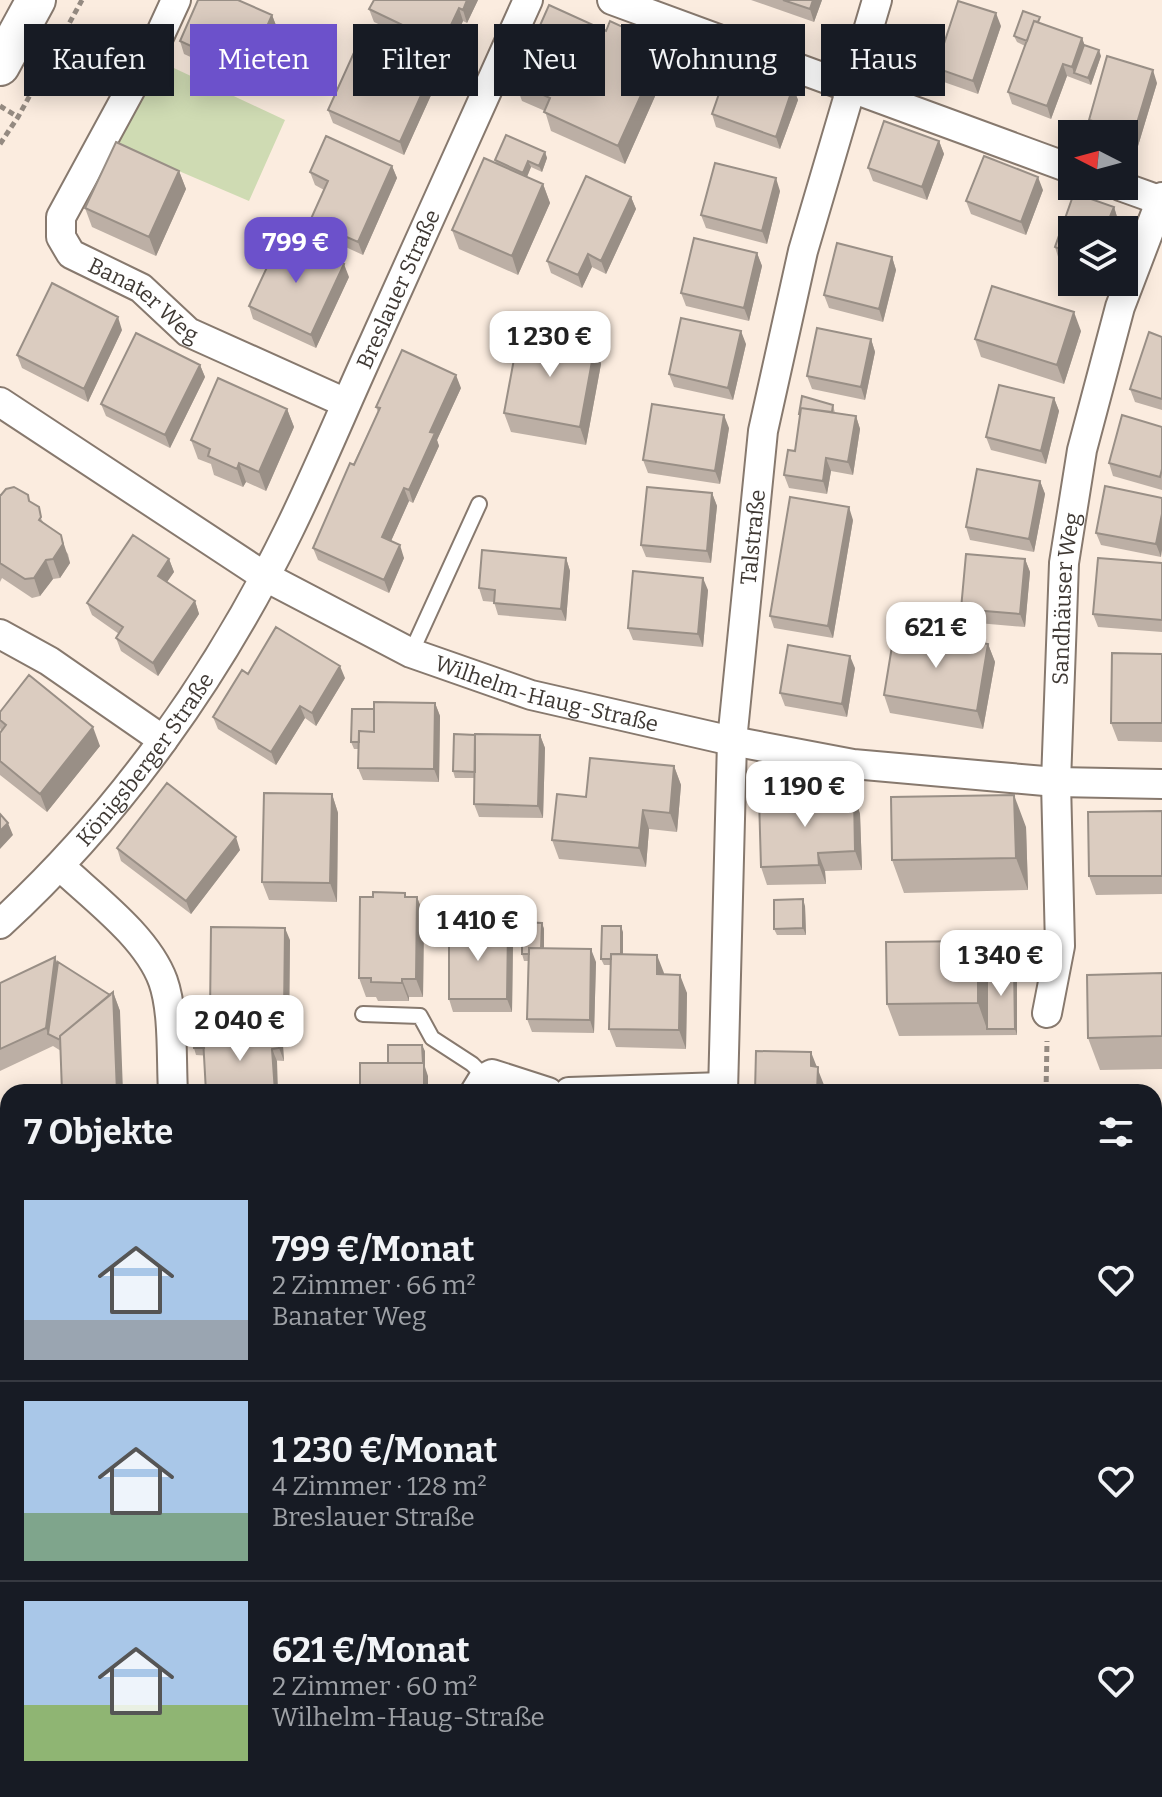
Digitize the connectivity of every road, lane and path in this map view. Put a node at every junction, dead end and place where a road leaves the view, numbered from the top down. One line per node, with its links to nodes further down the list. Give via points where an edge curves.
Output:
1 (36, 0): 8 (main road)
2 (82, 0): 13 (path)
3 (176, 0): 19 (street, Banater Weg, via 61,217 61,237 71,254 141,288 188,332)
4 (528, 0): 19 (street, Breslauer Straße)
5 (612, 0): 9 (street)
6 (877, 0): 7 (street, Talstraße)
7 (870, 24)
8 (0, 66)
9 (821, 77)
10 (849, 96): 25 (street, Talstraße, via 803,251 763,431)
11 (873, 96): 15 (street)
12 (0, 106): 13 (path)
13 (18, 117): 14 (path)
14 (0, 144)
15 (1058, 164)
16 (1138, 192): 17 (street)
17 (1162, 200): 26 (street, Sandhäuser Weg, via 1120,307 1082,450 1064,563)
18 (0, 402): 21 (street, Wilhelm-Haug-Straße)
19 (346, 403): 21 (street, Breslauer Straße)
20 (479, 504): 23 (lane)
21 (264, 576): 23 (street, Wilhelm-Haug-Straße); 24 (street, Königsberger Straße)
22 (0, 634): 24 (street, via 49,661)
23 (411, 653): 25 (street, Wilhelm-Haug-Straße, via 531,695)
24 (163, 740): 28 (street, Königsberger Straße)
25 (732, 741): 26 (street, Wilhelm-Haug-Straße, via 853,764); 35 (street, Talstraße)
26 (1056, 782): 27 (street, Wilhelm-Haug-Straße); 30 (street, Sandhäuser Weg, via 1060,946)
27 (1162, 784)
28 (61, 867): 29 (street, Königsberger Straße); 32 (street, via 135,938 156,966 166,993)
29 (0, 924)
30 (1047, 1013): 36 (path)
31 (363, 1014): 33 (lane, via 420,1016 432,1038 472,1064)
32 (172, 1084)
33 (480, 1084): 34 (street, via 497,1075)
34 (524, 1084)
35 (723, 1084)
36 (1046, 1084)

